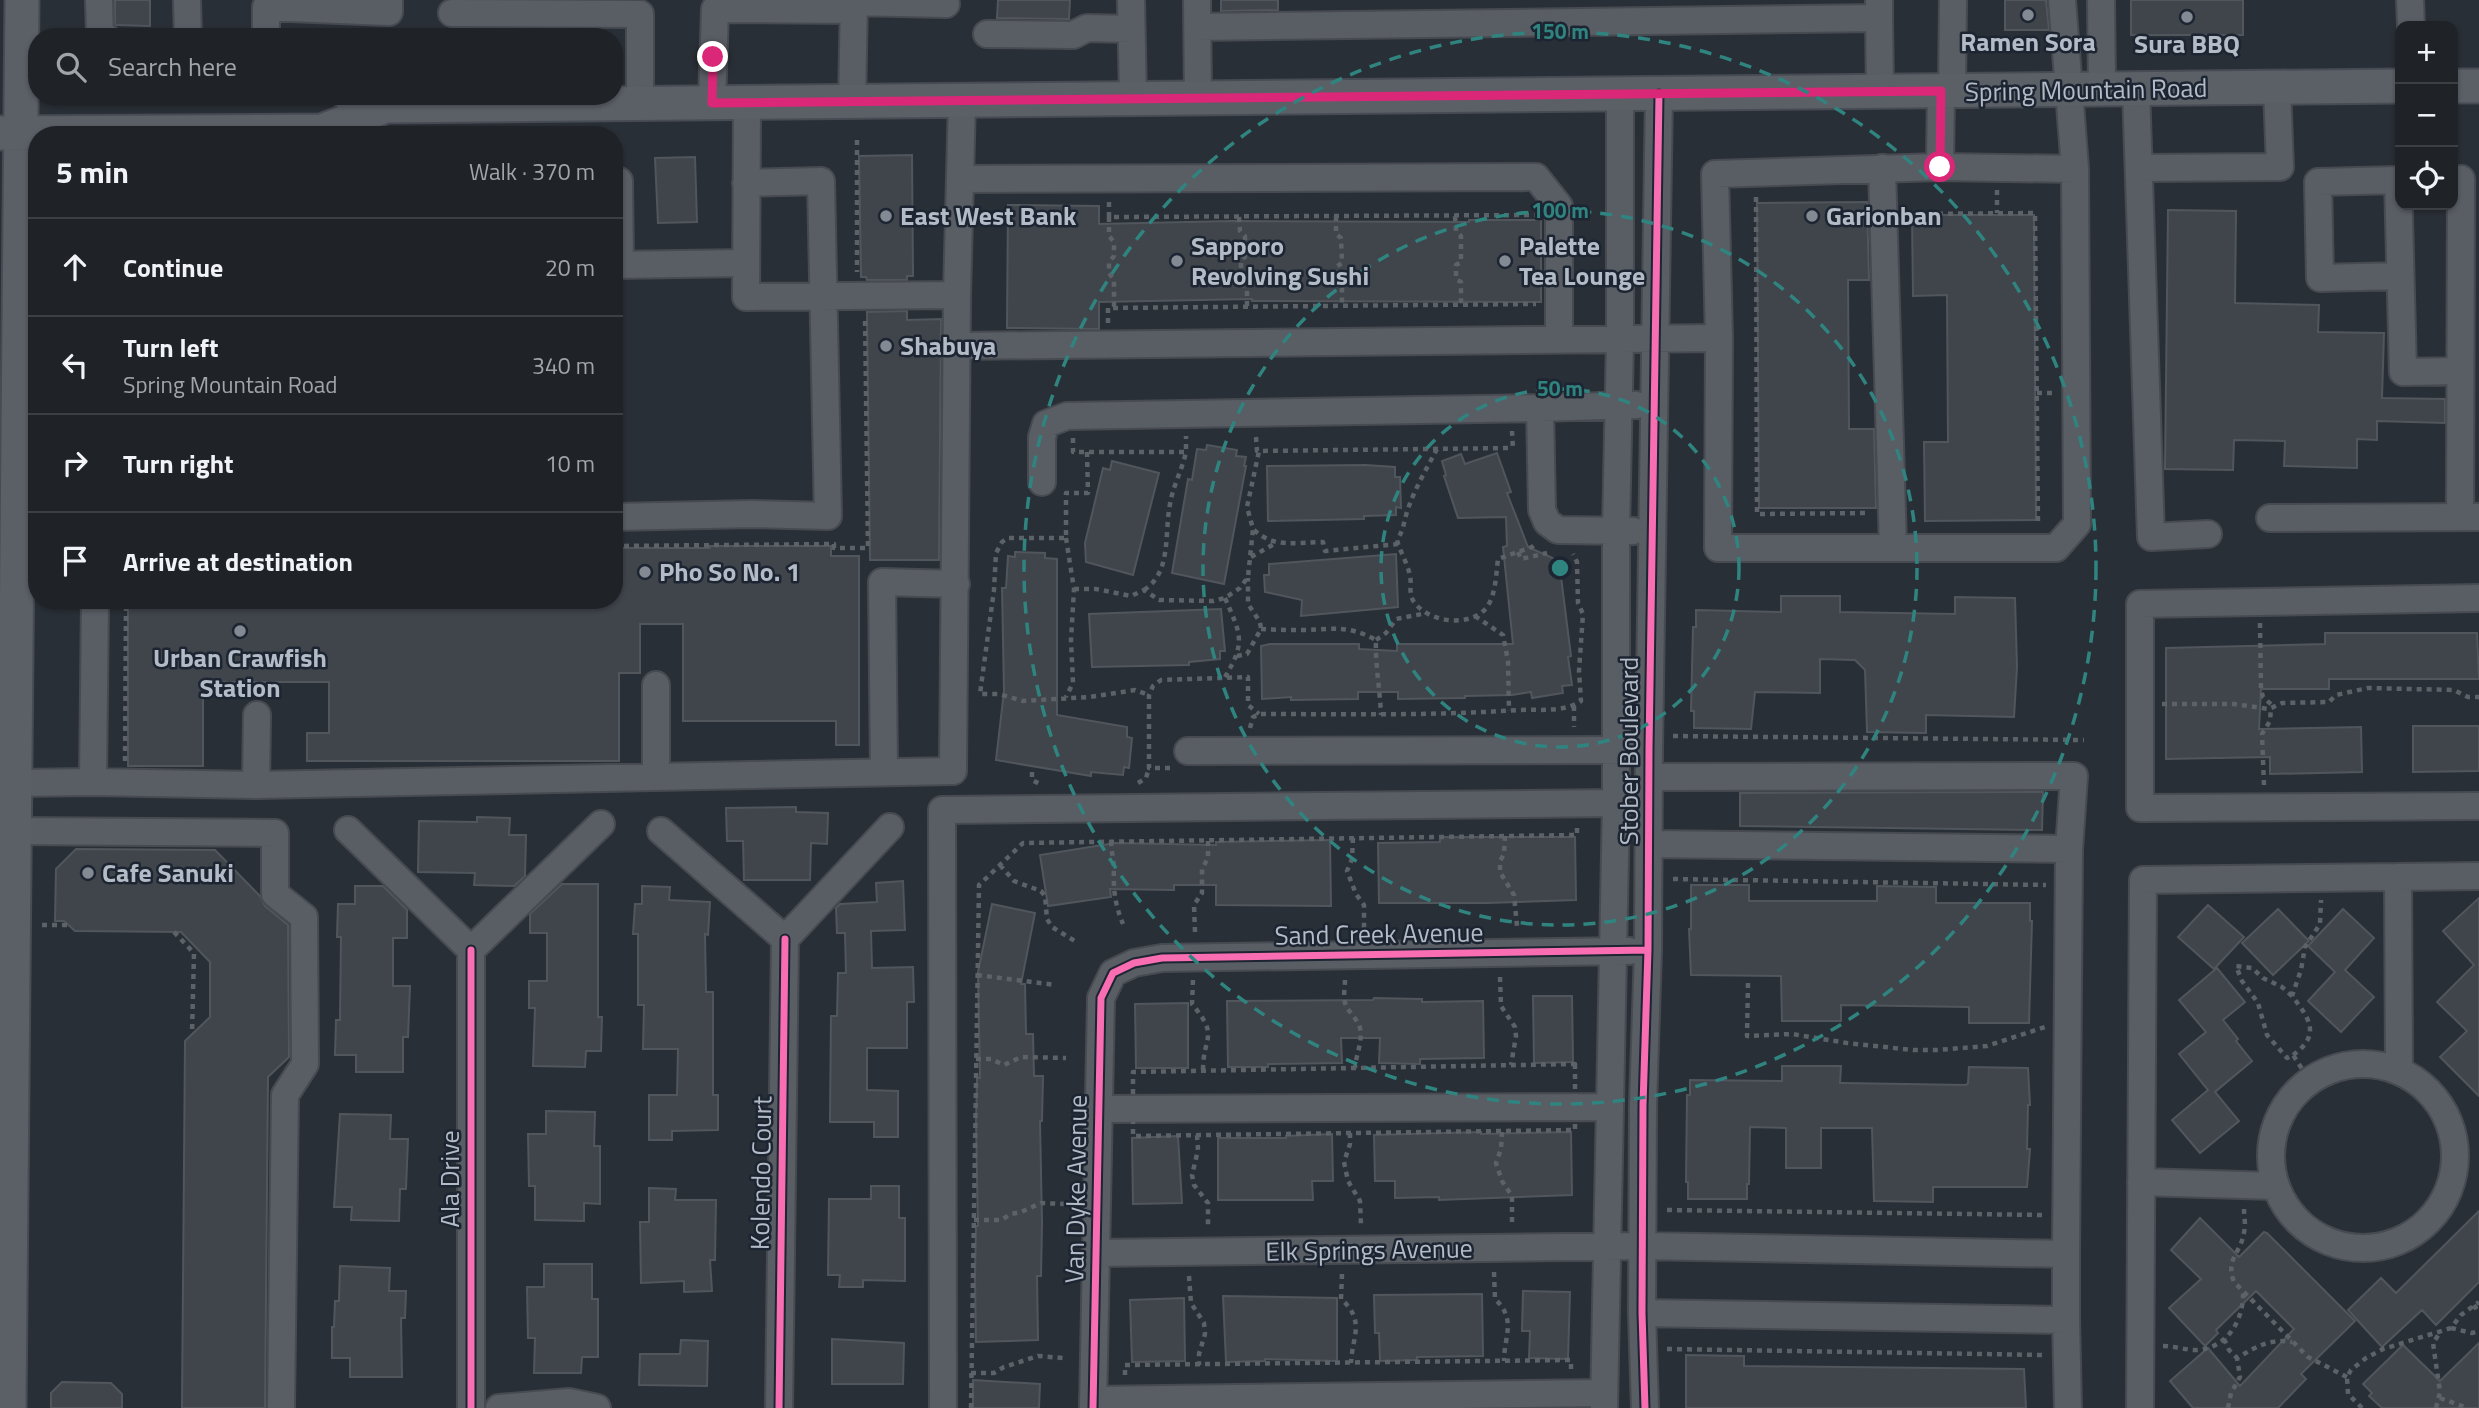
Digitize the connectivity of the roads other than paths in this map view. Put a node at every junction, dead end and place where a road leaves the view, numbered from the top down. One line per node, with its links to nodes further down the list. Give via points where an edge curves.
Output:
1 (22, 0): 27 (main road)
2 (99, 0): 18 (street)
3 (187, 0): 19 (street)
4 (389, 0): 20 (street, via 389,12 266,6)
5 (1131, 0): 21 (street)
6 (1197, 0): 17 (street)
7 (1953, 0): 31 (street)
8 (2062, 0): 29 (street)
9 (2101, 0): 29 (street)
10 (2410, 0): 16 (street)
11 (854, 4): 12 (street); 37 (street); 38 (street, via 715,9)
12 (946, 4)
13 (1879, 9): 14 (street); 30 (street)
14 (1536, 11): 17 (street)
15 (452, 17): 41 (street, via 640,14)
16 (2411, 21)
17 (1198, 27): 34 (street)
18 (100, 28)
19 (188, 28)
20 (267, 28)
21 (1131, 29): 22 (street, via 1087,28 1073,35); 35 (street)
22 (987, 34)
23 (2395, 86): 26 (main road, Spring Mountain Road)
24 (2458, 86): 25 (main road)
25 (2479, 86)
26 (2277, 88): 28 (main road, Spring Mountain Road); 50 (street, via 2280,167)
27 (19, 89): 46 (main road)
28 (2136, 89): 29 (main road, Spring Mountain Road); 50 (street)
29 (2085, 90): 31 (main road, Spring Mountain Road); 51 (street)
30 (1880, 91): 31 (main road, Spring Mountain Road); 33 (main road, Spring Mountain Road)
31 (1947, 91): 48 (street)
32 (1620, 94): 33 (main road, Spring Mountain Road); 34 (main road, Spring Mountain Road); 66 (street, Stober Boulevard)
33 (1659, 94): 64 (street, Stober Boulevard)
34 (1198, 98): 35 (main road, Spring Mountain Road)
35 (1133, 99): 36 (main road, Spring Mountain Road)
36 (962, 100): 37 (main road, Spring Mountain Road); 52 (street)
37 (852, 102): 39 (main road, Spring Mountain Road)
38 (712, 103): 39 (main road, Spring Mountain Road); 41 (main road, Spring Mountain Road)
39 (747, 103): 55 (street)
40 (623, 104): 41 (main road, Spring Mountain Road)
41 (640, 104)
42 (382, 105): 44 (main road, Spring Mountain Road)
43 (399, 105): 44 (main road, Spring Mountain Road)
44 (386, 106): 45 (main road, Spring Mountain Road)
45 (335, 126)
46 (10, 133): 47 (main road, Spring Mountain Road); 57 (main road)
47 (28, 133)
48 (1940, 167): 49 (street); 51 (street)
49 (1882, 168): 63 (street, via 1715,174); 81 (street)
50 (2139, 168): 80 (street, via 2151,537)
51 (2075, 169): 81 (street, via 2077,524 2056,548)
52 (961, 178): 61 (street); 65 (street, via 1536,177 1559,206)
53 (2464, 179): 69 (street)
54 (2395, 180): 60 (street, via 2318,182 2320,278)
55 (746, 183): 58 (street); 62 (street, via 821,181)
56 (2399, 210): 60 (street)
57 (28, 232): 68 (main road)
58 (745, 263): 59 (street); 62 (street, via 746,297)
59 (623, 265)
60 (2400, 276): 69 (street, via 2403,372)
61 (957, 296): 62 (street); 67 (street)
62 (822, 297): 75 (street, via 828,516)
63 (1719, 338): 64 (street); 81 (street, via 1718,548)
64 (1657, 339): 66 (street); 70 (street, Stober Boulevard)
65 (1559, 340): 66 (street); 67 (street)
66 (1620, 340): 71 (street, Stober Boulevard)
67 (958, 346): 83 (street)
68 (27, 356): 73 (main road)
69 (2460, 371): 76 (street)
70 (1655, 404): 71 (street); 79 (street, Stober Boulevard)
71 (1619, 406): 72 (street); 78 (street, Stober Boulevard)
72 (1540, 408): 74 (street, via 1073,416 1046,424); 78 (street, via 1546,522 1558,530)
73 (27, 428): 82 (main road)
74 (1042, 482)
75 (623, 517)
76 (2469, 517): 77 (street)
77 (2270, 518)
78 (1616, 530): 79 (street); 90 (street, Stober Boulevard)
79 (1652, 532): 88 (street, Stober Boulevard)
80 (2208, 534)
81 (1893, 548)
82 (27, 570): 95 (main road)
83 (956, 584): 91 (street, via 953,771); 91 (street, via 882,582)
84 (2479, 598): 98 (street, via 2140,604 2140,808)
85 (95, 609): 92 (street)
86 (656, 685): 93 (street)
87 (257, 715): 96 (street)
88 (1649, 749): 90 (street); 94 (street, Stober Boulevard)
89 (1188, 751): 90 (street)
90 (1615, 751): 97 (street, Stober Boulevard)
91 (884, 771): 93 (street)
92 (93, 774): 95 (street); 96 (street)
93 (656, 776): 96 (street)
94 (1649, 777): 104 (street, Stober Boulevard); 105 (street, via 2074,776)
95 (7, 783): 102 (main road)
96 (256, 785)
97 (1616, 803): 111 (street, Stober Boulevard); 134 (street, via 942,810)
98 (2479, 806)
99 (601, 824): 109 (street)
100 (890, 827): 108 (street)
101 (348, 830): 109 (street)
102 (14, 831): 112 (main road); 129 (street, via 275,833 275,894 304,917 305,1064 285,1095)
103 (661, 831): 108 (street)
104 (1649, 844): 105 (street); 110 (street, Stober Boulevard)
105 (2070, 849): 123 (street)
106 (2479, 876): 107 (street)
107 (2398, 877): 114 (street); 117 (street, via 2143,880)
108 (785, 939): 133 (street, Kolendo Court)
109 (471, 950): 130 (street, Ala Drive)
110 (1648, 950): 111 (street, Sand Creek Avenue); 119 (street, Stober Boulevard)
111 (1614, 952): 113 (street, Sand Creek Avenue, via 1162,958); 115 (street, Stober Boulevard)
112 (7, 962): 121 (main road)
113 (1113, 973): 116 (street, Van Dyke Avenue, via 1101,998)
114 (2399, 1071): 118 (street, via 2348,1065 2310,1081 2288,1101 2273,1133); 118 (street, via 2434,1098 2454,1137 2449,1189 2429,1221 2398,1242 2370,1248 2342,1246 2307,1230)
115 (1610, 1107): 116 (street); 120 (street, Stober Boulevard)
116 (1098, 1109): 122 (street, Van Dyke Avenue)
117 (2141, 1182): 118 (street); 137 (street)
118 (2275, 1186)
119 (1643, 1246): 120 (street, Elk Springs Avenue); 123 (street, Elk Springs Avenue); 124 (street, Stober Boulevard)
120 (1607, 1247): 122 (street, Elk Springs Avenue); 126 (street, Stober Boulevard)
121 (5, 1250): 128 (main road)
122 (1095, 1253): 127 (street, Van Dyke Avenue)
123 (2066, 1254): 125 (street)
124 (1642, 1313): 125 (street); 135 (street, Stober Boulevard)
125 (2066, 1320): 136 (street)
126 (1604, 1401): 127 (street, via 1571,1394 1126,1399)
127 (1093, 1404)
128 (9, 1408)
129 (281, 1408)
130 (471, 1408)
131 (499, 1408): 132 (street, via 569,1402)
132 (597, 1408)
133 (779, 1408)
134 (943, 1408)
135 (1645, 1408)
136 (2068, 1408)
137 (2140, 1408)

